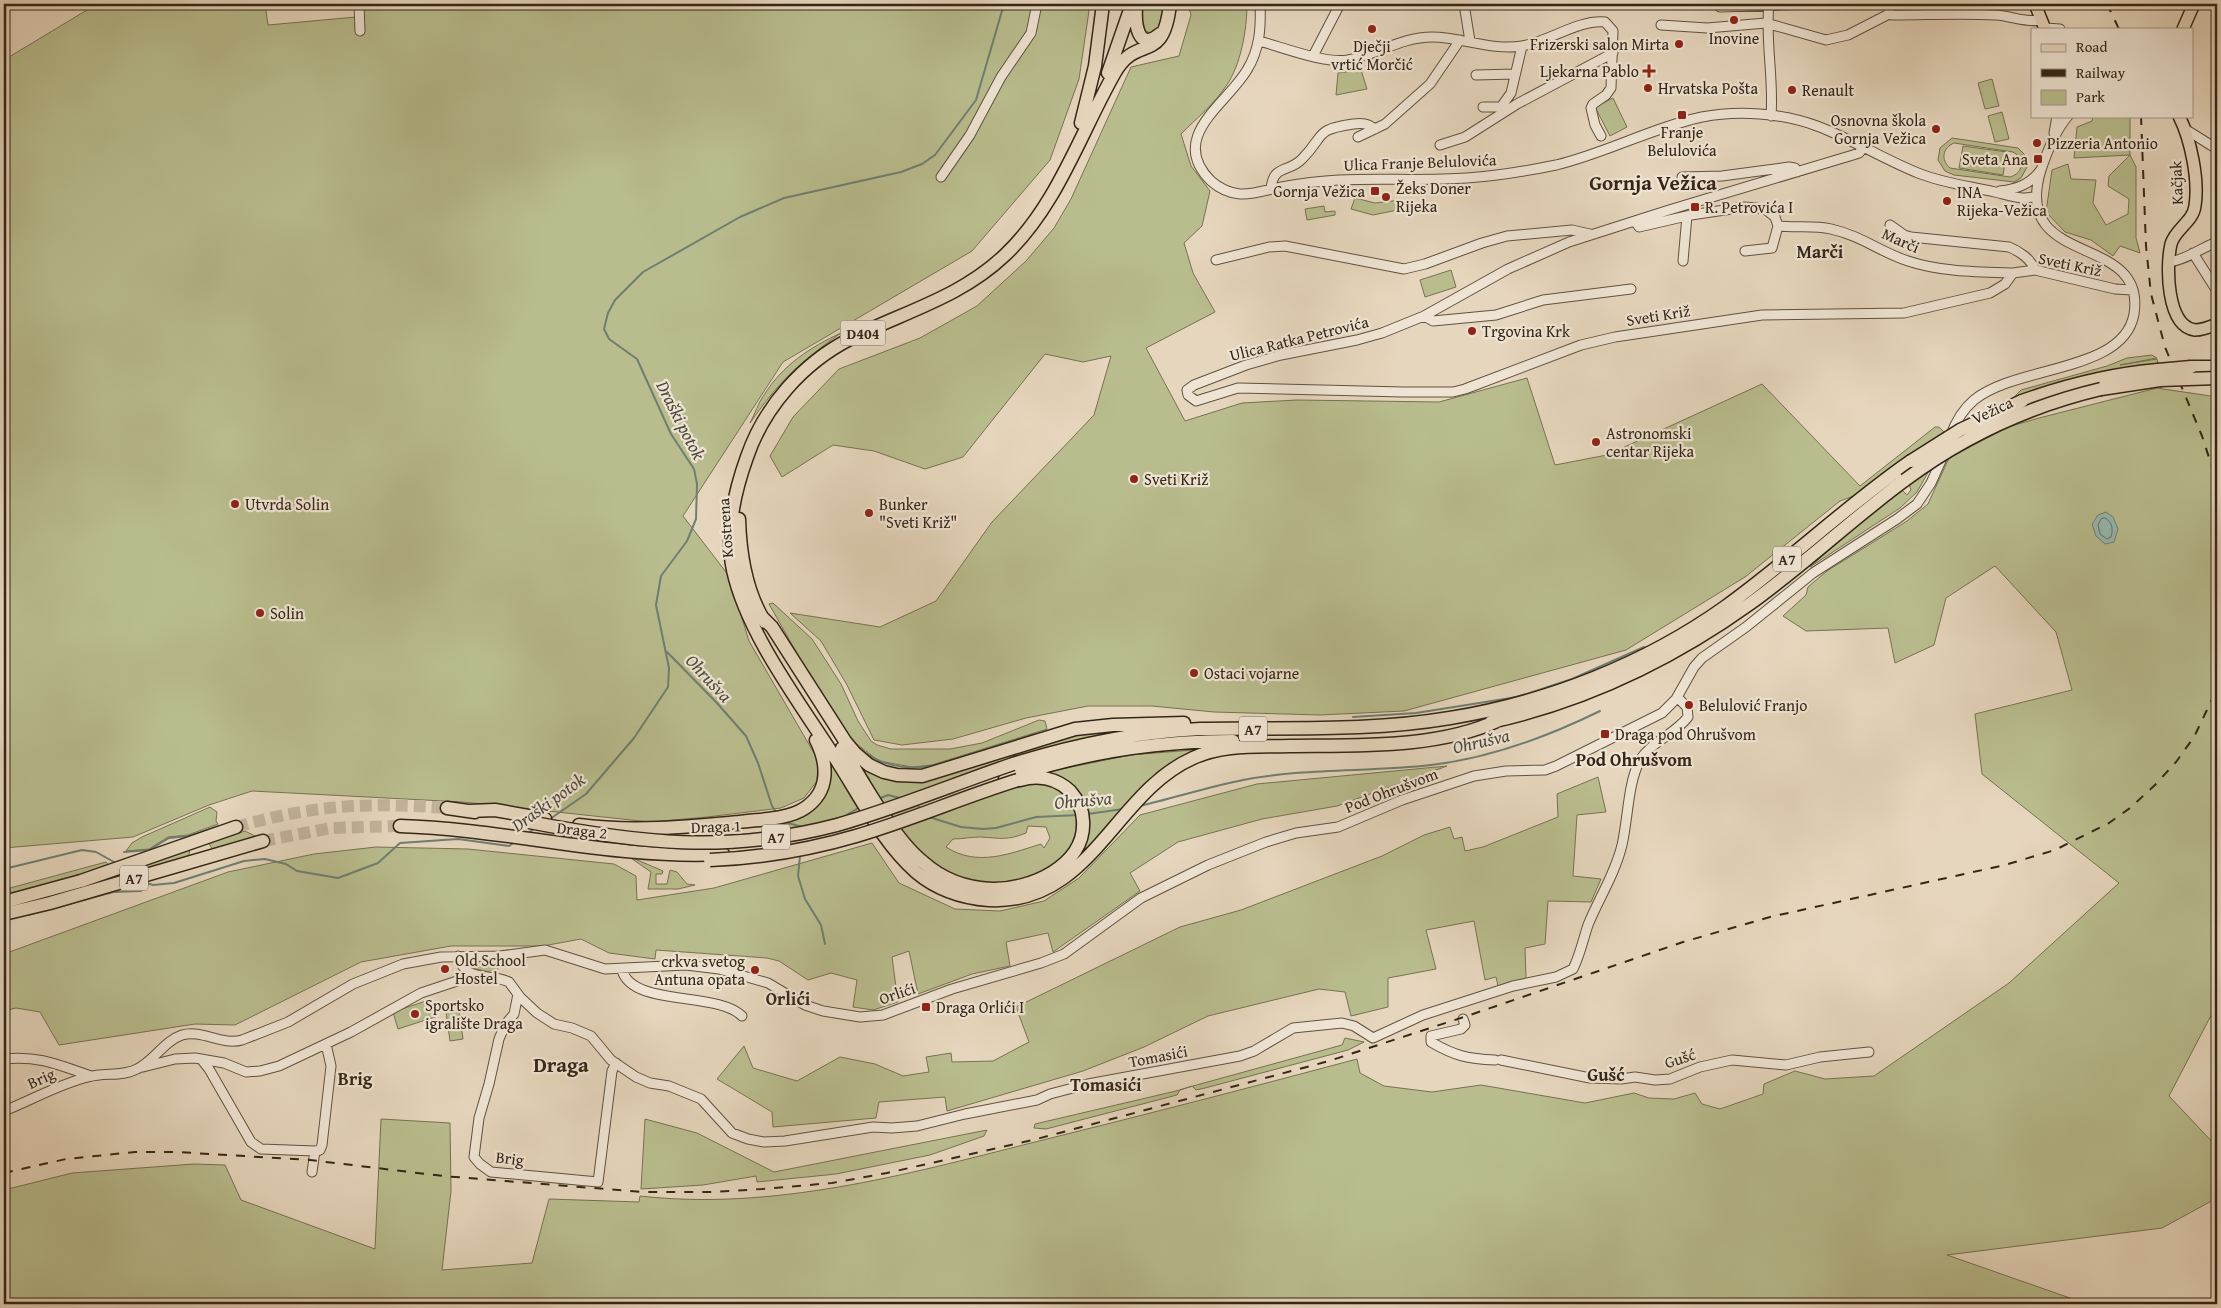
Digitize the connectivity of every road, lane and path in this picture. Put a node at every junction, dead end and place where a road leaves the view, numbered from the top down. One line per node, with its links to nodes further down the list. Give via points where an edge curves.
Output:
1 (359, 4): 21 (street)
2 (1037, 4): 47 (street, via 1031,33)
3 (1103, 4): 44 (highway, via 1092,82)
4 (1170, 4): 19 (highway)
5 (1260, 4): 23 (street, Ulica Franje Belulovića)
6 (1340, 4): 27 (street)
7 (1464, 4): 24 (street)
8 (1720, 4): 9 (street, via 1720,7)
9 (1769, 4): 10 (street); 16 (street)
10 (1811, 4)
11 (1889, 4): 15 (street)
12 (2035, 4): 18 (main road)
13 (2194, 4): 20 (main road)
14 (1134, 7): 19 (highway, via 1136,28 1145,39 1158,36); 30 (highway, D404)
15 (1889, 14): 16 (street, via 1848,35 1826,40); 18 (street, via 1999,15)
16 (1766, 23): 17 (street, via 1707,28); 32 (street)
17 (1661, 25)
18 (2044, 25)
19 (1167, 26): 30 (highway, via 1156,44 1122,60)
20 (2183, 28)
21 (360, 31)
22 (1460, 40): 24 (street); 27 (street, via 1410,39 1348,60); 36 (street, via 1435,79 1397,114)
23 (1259, 41): 27 (street); 49 (street, Ulica Franje Belulovića, via 1242,78 1198,132 1196,147 1200,165 1218,186 1240,194)
24 (1470, 42): 25 (street)
25 (1522, 46): 26 (street, via 1605,22 1612,27); 28 (street)
26 (1613, 53): 38 (street, via 1611,88 1591,108); 41 (street, via 1517,104 1465,137)
27 (1313, 56)
28 (1515, 74): 29 (street); 31 (street, via 1511,94 1504,104 1497,108)
29 (1476, 75)
30 (1096, 106): 44 (highway, D404)
31 (1483, 107)
32 (1771, 116): 42 (street, Ulica Franje Belulovića, via 1815,125); 49 (street, Ulica Franje Belulovića, via 1704,117 1652,130 1584,157 1513,173 1467,178 1340,180)
33 (2057, 118): 40 (street)
34 (2067, 118): 40 (street)
35 (2180, 118): 37 (main road, Kačjak)
36 (1375, 129): 39 (street); 49 (street, via 1364,124 1329,128 1298,163 1274,176)
37 (2185, 129): 43 (street); 63 (main road, Kačjak, via 2194,180 2195,210 2174,236)
38 (1601, 136)
39 (1358, 137)
40 (2054, 138): 45 (street)
41 (1440, 145)
42 (1864, 147): 46 (street, Ulica Ratka Petrovića, via 1859,153); 50 (street, Ulica Franje Belulovića, via 1920,174 1954,184)
43 (2217, 149)
44 (1071, 157): 75 (highway, Kostrena / D404, via 1038,216 1006,254 984,273 943,299 853,338 821,358 778,399 750,448 738,486 739,569)
45 (2042, 169): 50 (street, Ulica Franje Belulovića); 51 (street)
46 (1796, 172): 48 (street, Ulica Ratka Petrovića, via 1795,168 1789,167 1722,176); 54 (street, Ulica Ratka Petrovića)
47 (941, 177)
48 (1682, 177)
49 (1271, 189)
50 (2019, 193): 51 (street, Ulica Franje Belulovića); 52 (street)
51 (2036, 195): 52 (street)
52 (2038, 212): 67 (street, via 2052,234 2114,264)
53 (1686, 216): 54 (street, via 1639,227); 56 (street, via 1757,207 1771,212); 62 (street)
54 (1635, 220): 57 (street, Ulica Ratka Petrovića)
55 (1890, 225): 64 (street, Marči, via 1911,237 2009,247 2031,263)
56 (1778, 226): 59 (street, via 1772,248); 65 (street, Marči, via 1816,226 1844,232 1894,256 1923,265 1958,271)
57 (1590, 234): 61 (street, Ulica Ratka Petrovića, via 1572,230 1507,236 1404,269 1285,246); 69 (street, Ulica Ratka Petrovića, via 1508,269)
58 (2217, 242): 60 (street)
59 (1745, 251)
60 (2193, 253): 63 (street); 68 (street)
61 (1216, 260)
62 (1683, 261)
63 (2169, 262): 70 (main road, Kačjak, via 2170,295 2180,320 2194,330)
64 (2035, 270): 65 (street, Sveti Križ); 67 (street, Sveti Križ)
65 (2013, 273): 74 (street, Sveti Križ, via 2005,284 1990,293 1904,313 1762,315 1615,337 1453,392 1244,388 1196,401)
66 (1631, 289): 69 (street, Ulica Ratka Petrovića, via 1543,300 1496,315 1432,321)
67 (2132, 290): 76 (street, Pod Ohrušvom, via 2134,312 2123,338 2092,358 2004,383 1979,396 1956,424 1932,483 1917,504 1799,584 1702,658)
68 (2217, 291)
69 (1424, 316): 74 (street, Ulica Ratka Petrovića, via 1357,340 1246,365 1194,385 1188,390)
70 (2217, 324)
71 (2217, 367): 72 (highway, A7, bridge, via 2191,367)
72 (2159, 375): 73 (highway, A7, bridge); 77 (highway, Vežica / A7, bridge, via 2051,403 1999,423 1947,451 1905,480 1789,574 1700,636 1610,684 1558,703); 77 (highway, A7, bridge, via 2086,381 2022,401 1960,430 1911,461 1749,589 1699,624 1591,679)
73 (2217, 378)
74 (1188, 396)
75 (755, 618): 77 (highway, via 772,628 849,746 869,765 897,775 922,776 1061,732 1091,727 1194,722 1360,722 1414,718 1474,708); 80 (highway, via 758,646 820,748 826,773 824,784 804,808 773,818 688,826 605,828); 84 (highway, bridge, via 770,656 894,838 934,871 977,888 1023,885)
76 (1677, 697): 85 (street, Pod Ohrušvom, via 1655,718 1556,766 1545,770 1474,776 1402,800 1338,827 1296,833 1266,842 1208,865); 92 (street, via 1687,707 1688,717 1673,733 1650,747 1638,765 1616,868 1590,920 1574,968 1556,977 1513,986)
77 (1497, 715): 78 (highway, A7, via 1390,726 1199,729 1152,733 1092,742); 84 (highway, via 1471,732 1411,741 1215,750 1185,762 1158,781 1094,852)
78 (1016, 773): 80 (highway, Draga 1 / A7, bridge, via 838,824 747,841 688,843 637,840); 81 (highway, Draga 2, bridge, via 873,831 775,855 674,861 638,853); 84 (highway, via 1051,779 1063,785 1081,807 1083,821 1079,844)
79 (447, 808): 80 (highway, A7)
80 (530, 819)
81 (400, 826)
82 (236, 827): 86 (highway, A7, via 81,882)
83 (263, 841): 87 (highway, A7)
84 (1060, 874)
85 (1165, 887): 89 (street, Orlići, via 1132,903 1064,954 874,1017 823,1011 761,981 719,969 686,965)
86 (4, 902)
87 (4, 914)
88 (458, 956): 89 (street, Orlići, via 500,956 545,950 594,967); 90 (street, via 464,969); 99 (street, Brig, via 420,961 381,972 338,991 288,1022 235,1042 201,1035 181,1036)
89 (622, 970): 93 (street, via 634,987 675,998 722,1004)
90 (475, 976): 91 (street, Brig, via 505,980); 94 (street, Brig, via 421,993)
91 (518, 994): 98 (street, Brig, via 554,1024 591,1036); 98 (street, Brig, via 514,1014 499,1038 477,1125 474,1157 485,1169 598,1182 612,1071)
92 (1461, 1011): 95 (street, Gušć, via 1464,1025 1461,1029 1431,1036 1431,1042 1471,1059 1498,1060 1590,1078 1670,1079 1700,1067 1732,1060 1786,1065 1820,1057); 102 (street, Tomasići, via 1410,1020 1373,1038 1354,1026 1342,1023 1293,1028 1240,1056 1088,1084 1037,1100 917,1126 873,1127 772,1142 748,1139)
93 (742, 1016)
94 (326, 1044): 97 (street, Brig, via 279,1066 260,1071 246,1072 224,1063); 103 (street, via 331,1066 322,1145)
95 (1869, 1052)
96 (4, 1059): 100 (street, Brig, via 25,1056)
97 (201, 1059): 99 (street, Brig, via 175,1059); 103 (street, via 251,1142 261,1149)
98 (616, 1063): 102 (street, Brig, via 644,1081 669,1086 701,1099)
99 (141, 1067): 100 (street, Brig, via 120,1074)
100 (91, 1076): 101 (street, Brig)
101 (4, 1111)
102 (732, 1132)
103 (315, 1151): 104 (street)
104 (312, 1172)

